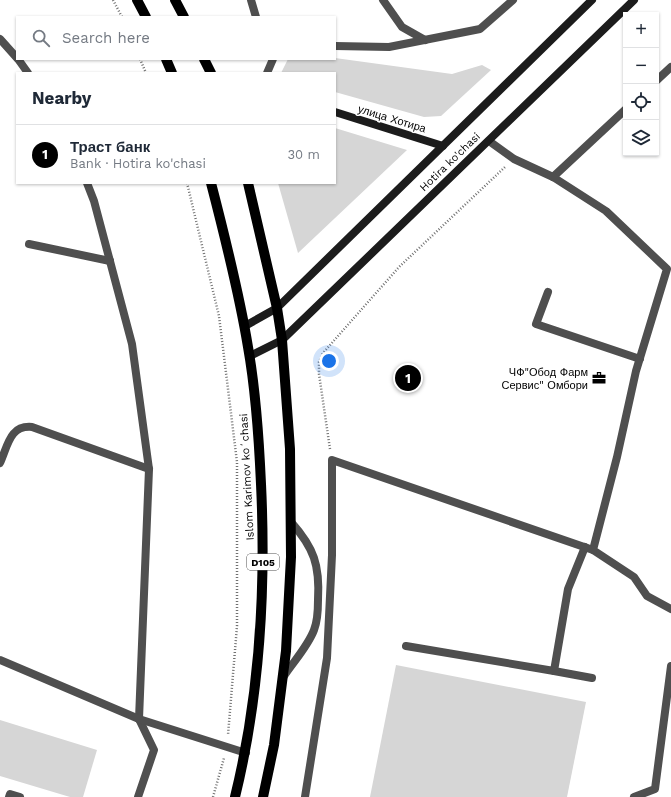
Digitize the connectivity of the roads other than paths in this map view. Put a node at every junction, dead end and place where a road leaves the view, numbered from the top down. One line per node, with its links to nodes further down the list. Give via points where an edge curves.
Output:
1 (137, 0): 8 (main road)
2 (175, 0): 9 (main road)
3 (251, 0): 10 (street)
4 (383, 0): 12 (street, via 402,27)
5 (513, 0): 12 (street, via 480,28)
6 (634, 0): 27 (main road, Hotira ko'chasi)
7 (588, 1): 28 (main road, Hotira ko'chasi)
8 (145, 16)
9 (183, 16)
10 (256, 16)
11 (0, 39): 14 (street)
12 (425, 40): 13 (street, via 389,47)
13 (336, 46)
14 (16, 58)
15 (18, 60): 20 (street)
16 (166, 60): 21 (main road)
17 (204, 60): 22 (main road)
18 (273, 60): 23 (street)
19 (671, 67): 24 (street)
20 (27, 72)
21 (172, 72)
22 (210, 72)
23 (267, 72)
24 (659, 78)
25 (336, 112): 28 (main road, улица Хотира)
26 (623, 112): 29 (street)
27 (489, 141): 29 (street, via 514,159); 39 (main road, Hotira ko'chasi)
28 (443, 146): 37 (main road, Hotira ko'chasi)
29 (553, 177): 35 (street, via 606,211)
30 (87, 184): 34 (street)
31 (211, 184): 38 (main road, Islom Karimov koʻchasi / D105)
32 (248, 184): 37 (main road, D105)
33 (29, 244): 34 (street)
34 (110, 261): 43 (street, via 132,344)
35 (669, 267): 41 (street)
36 (548, 292): 41 (street, via 536,324)
37 (277, 308): 38 (main road, Hotira ko'chasi); 39 (main road, D105)
38 (245, 326): 40 (main road, Islom Karimov koʻchasi / D105)
39 (282, 340): 40 (main road, Hotira ko'chasi); 44 (main road, D105, via 290,449)
40 (250, 356): 55 (main road, Islom Karimov koʻchasi / D105, via 260,456 263,534 261,626)
41 (640, 359): 46 (street)
42 (0, 463): 43 (street, via 12,435 23,426)
43 (149, 469): 54 (street)
44 (291, 522): 52 (main road, D105); 52 (street, via 306,539 315,560 319,576 318,615 314,630)
45 (585, 548): 46 (street); 51 (street, via 568,589); 61 (street, via 332,460 332,555 327,658)
46 (593, 550): 47 (street, via 634,577 647,596)
47 (671, 609)
48 (406, 646): 51 (street)
49 (0, 660): 54 (street)
50 (671, 666): 62 (street, via 654,789)
51 (554, 671): 53 (street)
52 (284, 676): 60 (main road, D105, via 274,746)
53 (592, 678)
54 (138, 720): 55 (street); 58 (street, via 154,750)
55 (246, 753): 59 (main road, Islom Karimov koʻchasi / D105)
56 (9, 797): 57 (street, via 10,794)
57 (20, 797)
58 (138, 797)
59 (235, 797)
60 (263, 797)
61 (305, 797)
62 (634, 797)

